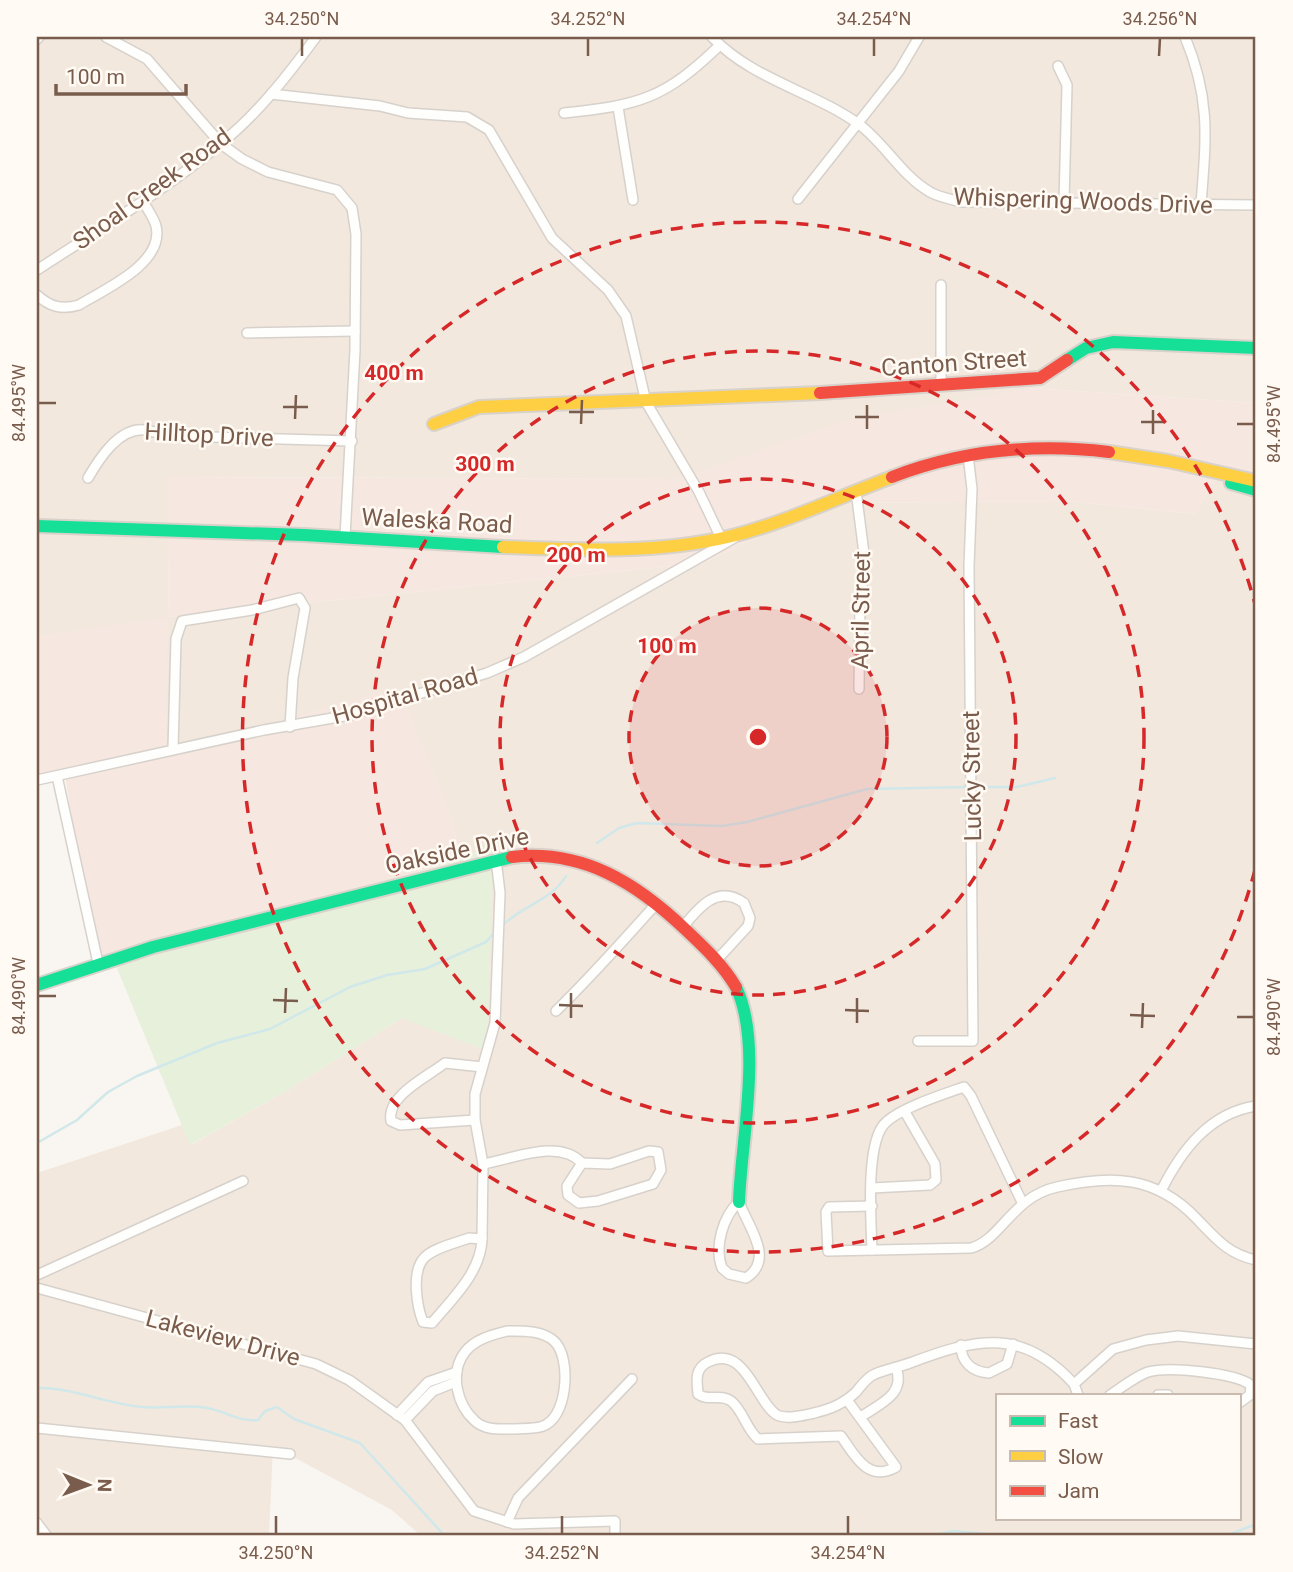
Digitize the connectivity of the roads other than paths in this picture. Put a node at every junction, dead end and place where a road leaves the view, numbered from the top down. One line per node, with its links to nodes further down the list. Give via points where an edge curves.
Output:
1 (106, 37): 12 (street, via 147,59)
2 (316, 37): 8 (street, Shoal Creek Road)
3 (712, 37): 6 (street, Whispering Woods Drive)
4 (919, 37): 11 (street)
5 (1185, 37): 17 (street, via 1200,71 1206,103)
6 (720, 45): 9 (street, via 671,88); 11 (street, Whispering Woods Drive, via 748,66)
7 (1058, 66): 16 (street, via 1067,85)
8 (271, 94): 12 (street, Shoal Creek Road); 26 (street, via 467,117 482,124 552,238 608,290 626,317)
9 (618, 107): 10 (street); 14 (street)
10 (564, 113)
11 (858, 124): 13 (street); 16 (street, Whispering Woods Drive, via 931,193 961,202)
12 (221, 144): 15 (street, Shoal Creek Road); 22 (street, via 255,167 337,190 348,201 356,219)
13 (798, 199)
14 (634, 200)
15 (143, 201): 19 (street, Shoal Creek Road); 21 (street, via 156,226 156,242 148,261 79,305 54,306)
16 (1064, 202): 17 (street, Whispering Woods Drive)
17 (1201, 204): 18 (street, Whispering Woods Drive)
18 (1256, 205)
19 (37, 270)
20 (941, 285): 25 (street)
21 (37, 295)
22 (355, 331): 23 (street); 28 (street)
23 (247, 333)
24 (1256, 348): 25 (street, Canton Street, via 1113,342 1086,348 1040,378)
25 (941, 385): 26 (street, Canton Street)
26 (646, 402): 27 (street, Canton Street, via 479,407); 37 (street)
27 (434, 424)
28 (352, 441): 31 (street, Hilltop Drive, via 126,432 98,460); 38 (street)
29 (1113, 451): 30 (street, Waleska Road, via 1055,446); 32 (street, Waleska Road, via 1154,456); 33 (street, Waleska Road)
30 (968, 455): 34 (street, Waleska Road); 51 (street, Lucky Street, via 972,489 973,1041)
31 (88, 478)
32 (1256, 481)
33 (1256, 490)
34 (856, 491): 36 (street, Waleska Road, via 805,514); 39 (street, April Street, via 865,561)
35 (37, 526): 38 (street, Waleska Road)
36 (744, 532): 37 (street, Waleska Road); 40 (street, Hospital Road, via 524,657 350,715)
37 (720, 536): 38 (street, Waleska Road, via 673,546 605,548)
38 (345, 537)
39 (859, 689)
40 (290, 727): 41 (street, Hospital Road); 41 (street, via 305,608 299,598 182,621 176,639)
41 (173, 749): 42 (street, Hospital Road)
42 (57, 776): 43 (street, Hospital Road); 48 (street)
43 (37, 780)
44 (496, 859): 45 (street, Oakside Drive, via 541,853 589,861 629,881); 48 (street, Oakside Drive); 52 (street, via 500,894 495,1023)
45 (657, 904): 46 (street, Oakside Drive); 50 (street, via 616,946 610,959)
46 (682, 927): 47 (street, Oakside Drive); 47 (street, via 714,897 731,895 744,903 748,926)
47 (716, 961): 61 (street, Oakside Drive, via 738,989 745,1020)
48 (99, 963): 49 (street, Oakside Drive)
49 (37, 985)
50 (556, 1011)
51 (918, 1041)
52 (482, 1067): 55 (street); 55 (street, via 445,1063 394,1101 389,1112 391,1121 400,1125)
53 (1256, 1106): 60 (street, via 1226,1115 1197,1136 1181,1153)
54 (905, 1112): 59 (street, via 883,1126 875,1150); 59 (street, via 936,1164 936,1180 930,1185); 62 (street, via 964,1087)
55 (475, 1120): 57 (street)
56 (582, 1163): 56 (street, via 566,1186 579,1203 653,1184 661,1170 658,1152 649,1151 610,1164); 57 (street, via 573,1153 556,1150)
57 (483, 1164): 64 (street)
58 (243, 1181): 67 (street)
59 (873, 1188): 63 (street)
60 (1161, 1191): 62 (street, via 1114,1178 1044,1191); 66 (street, via 1194,1216 1219,1244)
61 (739, 1202): 61 (street, Oakside Drive, via 732,1208 719,1252 722,1268 746,1278 760,1257)
62 (1022, 1202): 65 (street, via 978,1247)
63 (872, 1206): 65 (street); 65 (street, via 835,1205 826,1212 828,1251)
64 (482, 1239): 64 (street, via 482,1255 464,1285 432,1323 423,1322 418,1309 418,1269 425,1257 469,1238)
65 (872, 1250)
66 (1256, 1260)
67 (37, 1275)
68 (37, 1288): 81 (street, Lakeview Drive, via 316,1364 349,1380)
69 (1013, 1344): 71 (street); 71 (street, via 1007,1364 989,1373 970,1367); 75 (street, via 1045,1358)
70 (1256, 1344): 75 (street, via 1178,1336 1146,1340 1113,1349)
71 (961, 1345): 72 (street)
72 (896, 1368): 78 (street, via 872,1374); 80 (street, via 899,1380 894,1394)
73 (457, 1377): 73 (street, via 461,1407 492,1430 546,1426 565,1398 561,1351 553,1340 533,1332 507,1331 484,1337 465,1353); 81 (street, via 428,1382)
74 (632, 1379): 84 (street, via 518,1498)
75 (1074, 1384): 76 (street)
76 (1078, 1394)
77 (1112, 1394): 79 (street, via 1148,1372 1188,1371 1242,1378 1251,1385 1251,1395)
78 (847, 1399): 80 (street); 80 (street, via 841,1405 785,1417 774,1412 742,1367 733,1362 710,1361 696,1378 698,1394 734,1404 758,1439 841,1436 865,1468 881,1472 896,1467)
79 (1240, 1402)
80 (862, 1416)
81 (401, 1418): 84 (street, Lakeview Drive, via 474,1511)
82 (37, 1428): 83 (street)
83 (290, 1454)
84 (507, 1522): 87 (street, Lakeview Drive, via 615,1521)
85 (37, 1523): 86 (street)
86 (46, 1535)
87 (615, 1535)

